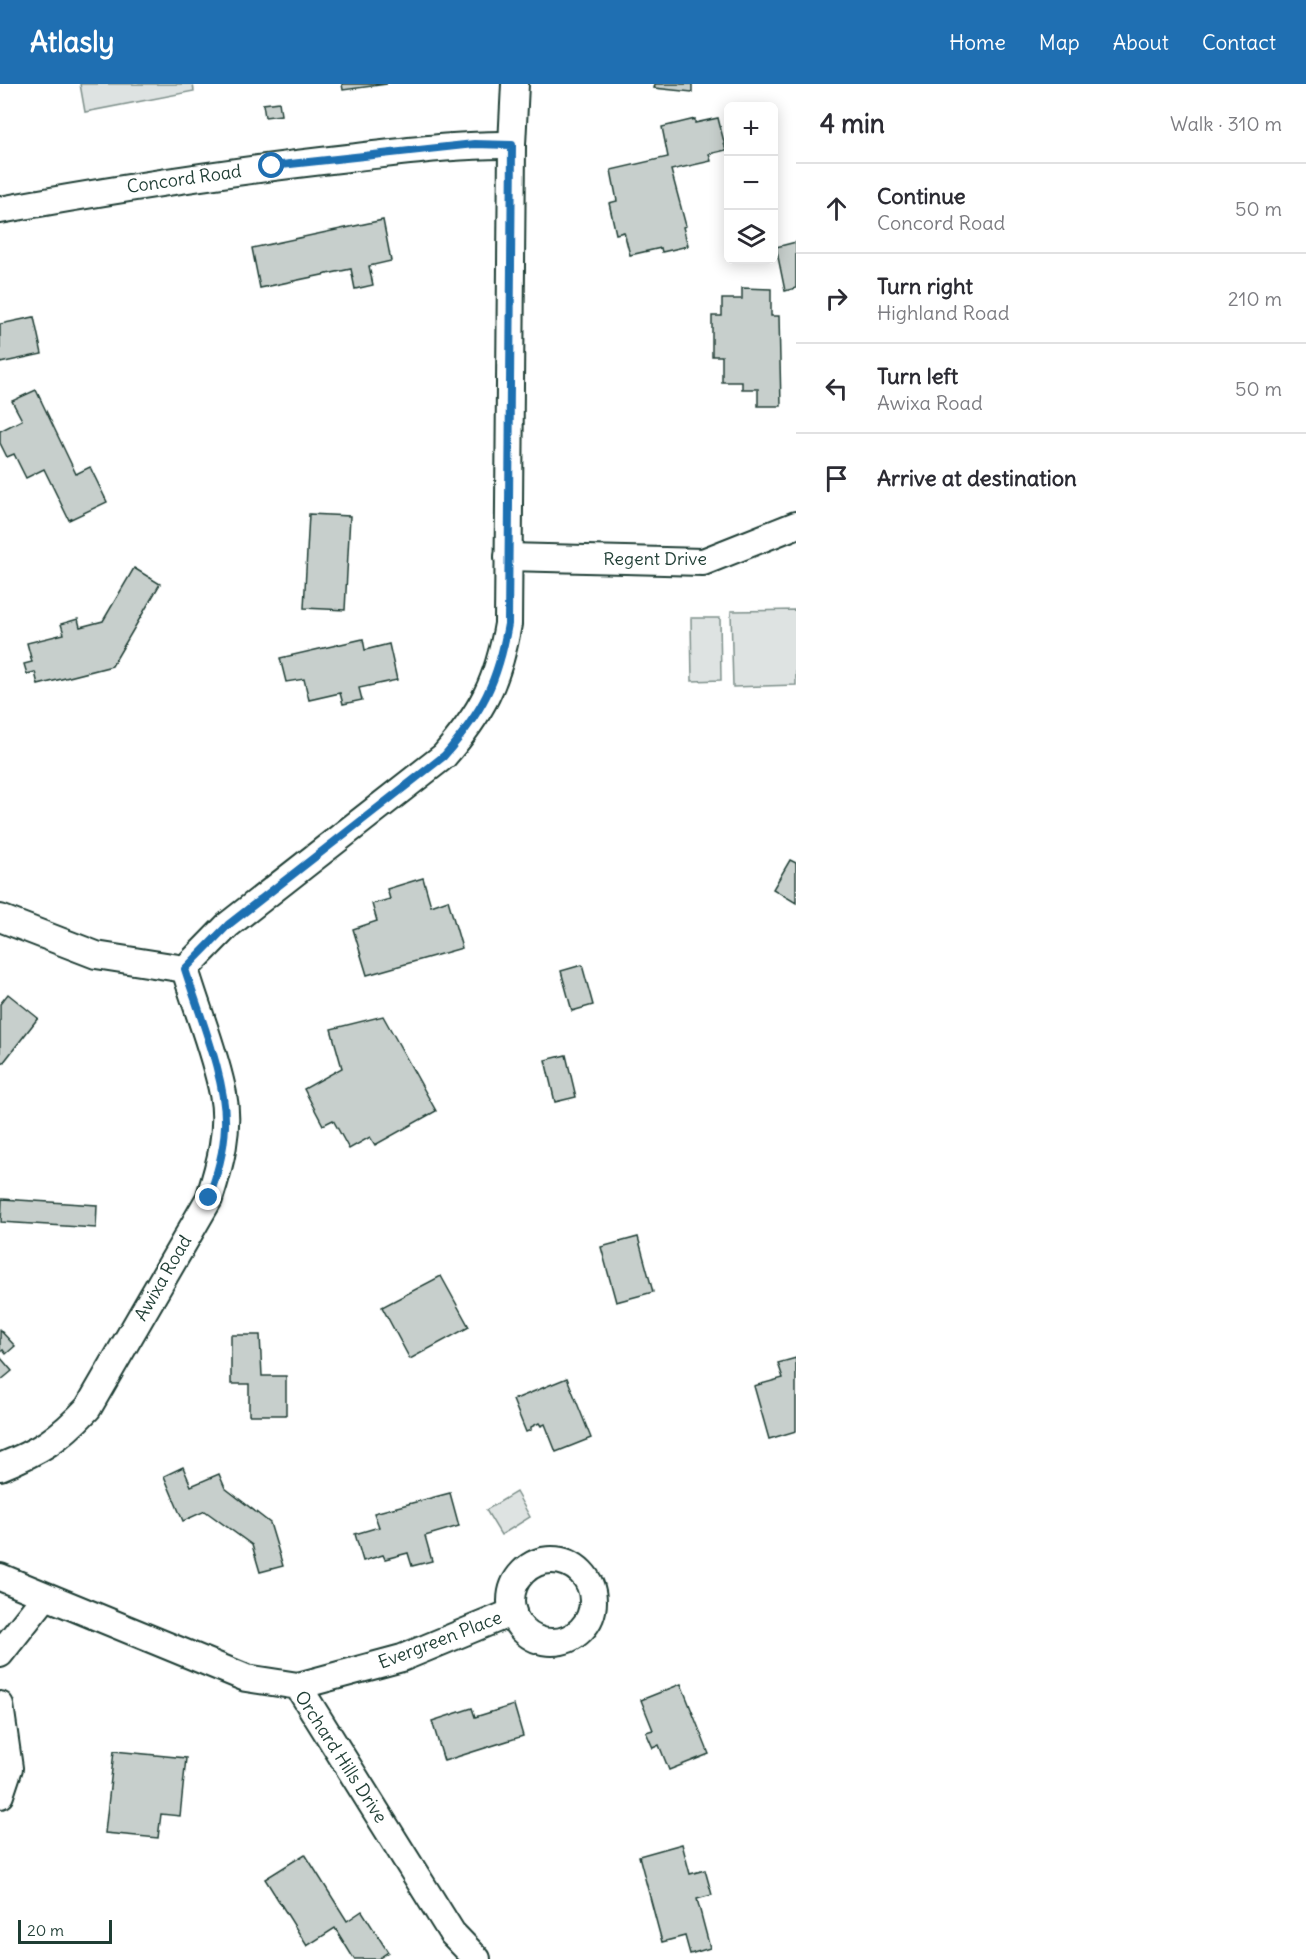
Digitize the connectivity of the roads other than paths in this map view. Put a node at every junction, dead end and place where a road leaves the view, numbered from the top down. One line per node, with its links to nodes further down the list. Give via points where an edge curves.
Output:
1 (515, 84): 2 (street)
2 (512, 145): 3 (street, Concord Road, via 474,144 272,166); 5 (street)
3 (0, 210)
4 (796, 525): 5 (street, Regent Drive, via 703,562)
5 (508, 557): 7 (street, via 508,624 504,646 492,685 473,722 444,756 228,925)
6 (0, 918): 7 (street, via 96,955)
7 (185, 969): 8 (street, Awixa Road, via 223,1095 221,1161 209,1198 88,1408 50,1444)
8 (0, 1467)
9 (0, 1577): 10 (street, Orchard Hills Drive)
10 (45, 1597): 12 (street); 13 (street, Orchard Hills Drive, via 246,1678)
11 (513, 1612): 13 (street, Evergreen Place, via 402,1658)
12 (0, 1654)
13 (298, 1686): 16 (street, Orchard Hills Drive, via 452,1933)
14 (0, 1705): 15 (street, via 9,1768)
15 (0, 1795)
16 (477, 1959)

